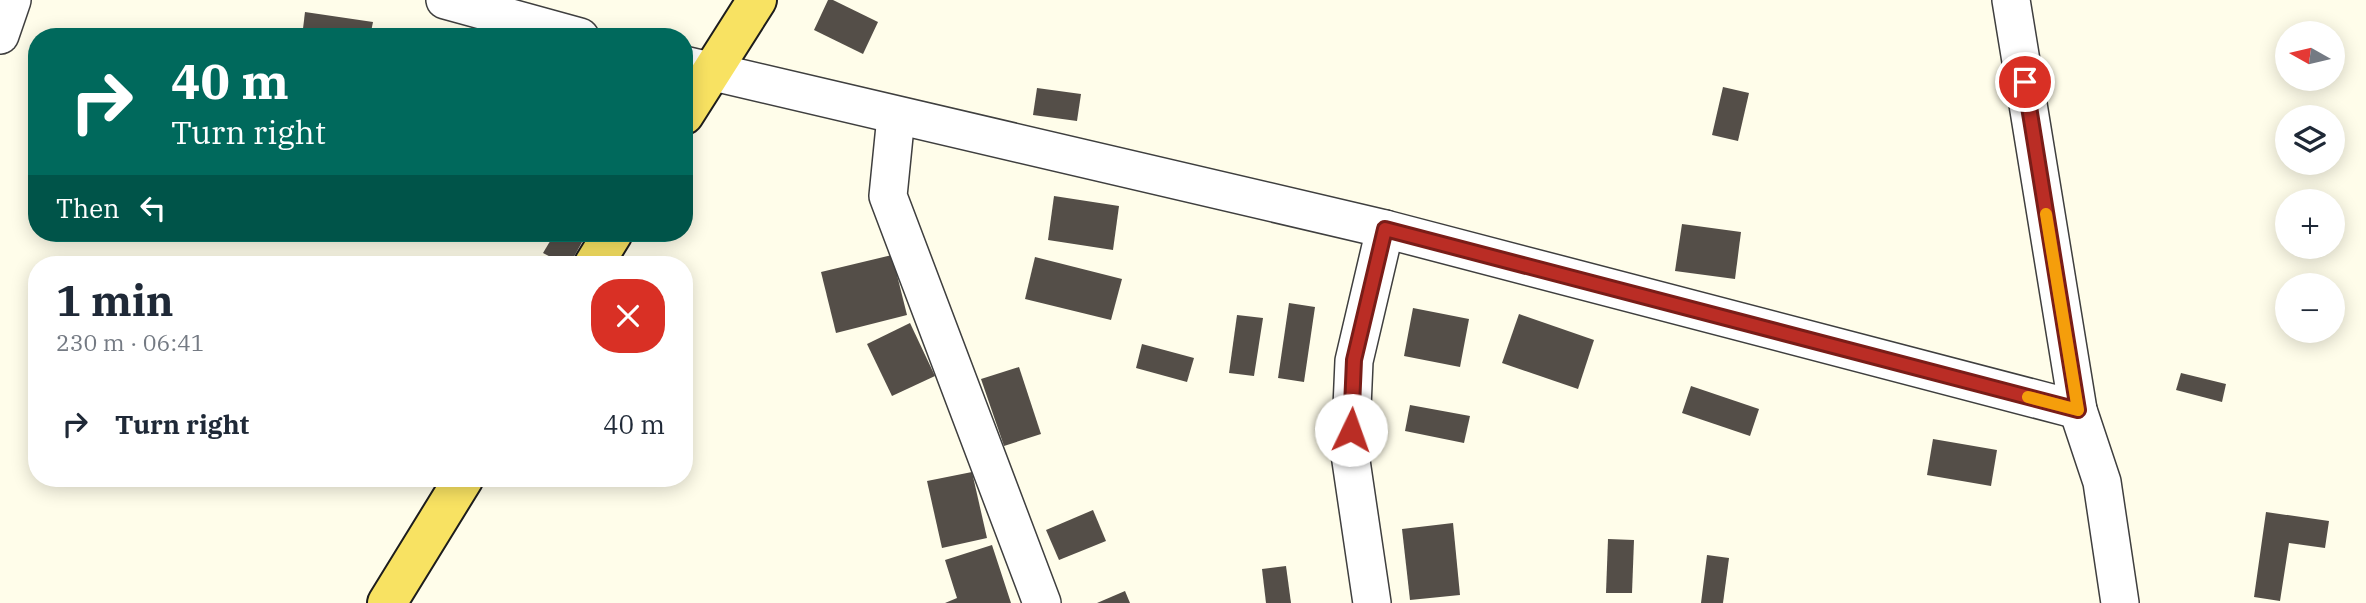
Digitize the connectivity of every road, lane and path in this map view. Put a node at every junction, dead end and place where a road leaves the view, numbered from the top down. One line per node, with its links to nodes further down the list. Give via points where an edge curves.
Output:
1 (12, 0): 6 (street)
2 (445, 0): 5 (street)
3 (757, 0): 7 (main road)
4 (2011, 0): 10 (street)
5 (547, 28)
6 (0, 36)
7 (697, 69): 8 (street)
8 (896, 116): 9 (street); 13 (street, via 888,196)
9 (1385, 229): 10 (street); 14 (street, via 1354,360 1350,454)
10 (2078, 410): 15 (street, via 2102,482)
11 (458, 487): 12 (main road)
12 (387, 603)
13 (1041, 603)
14 (1372, 603)
15 (2120, 603)

